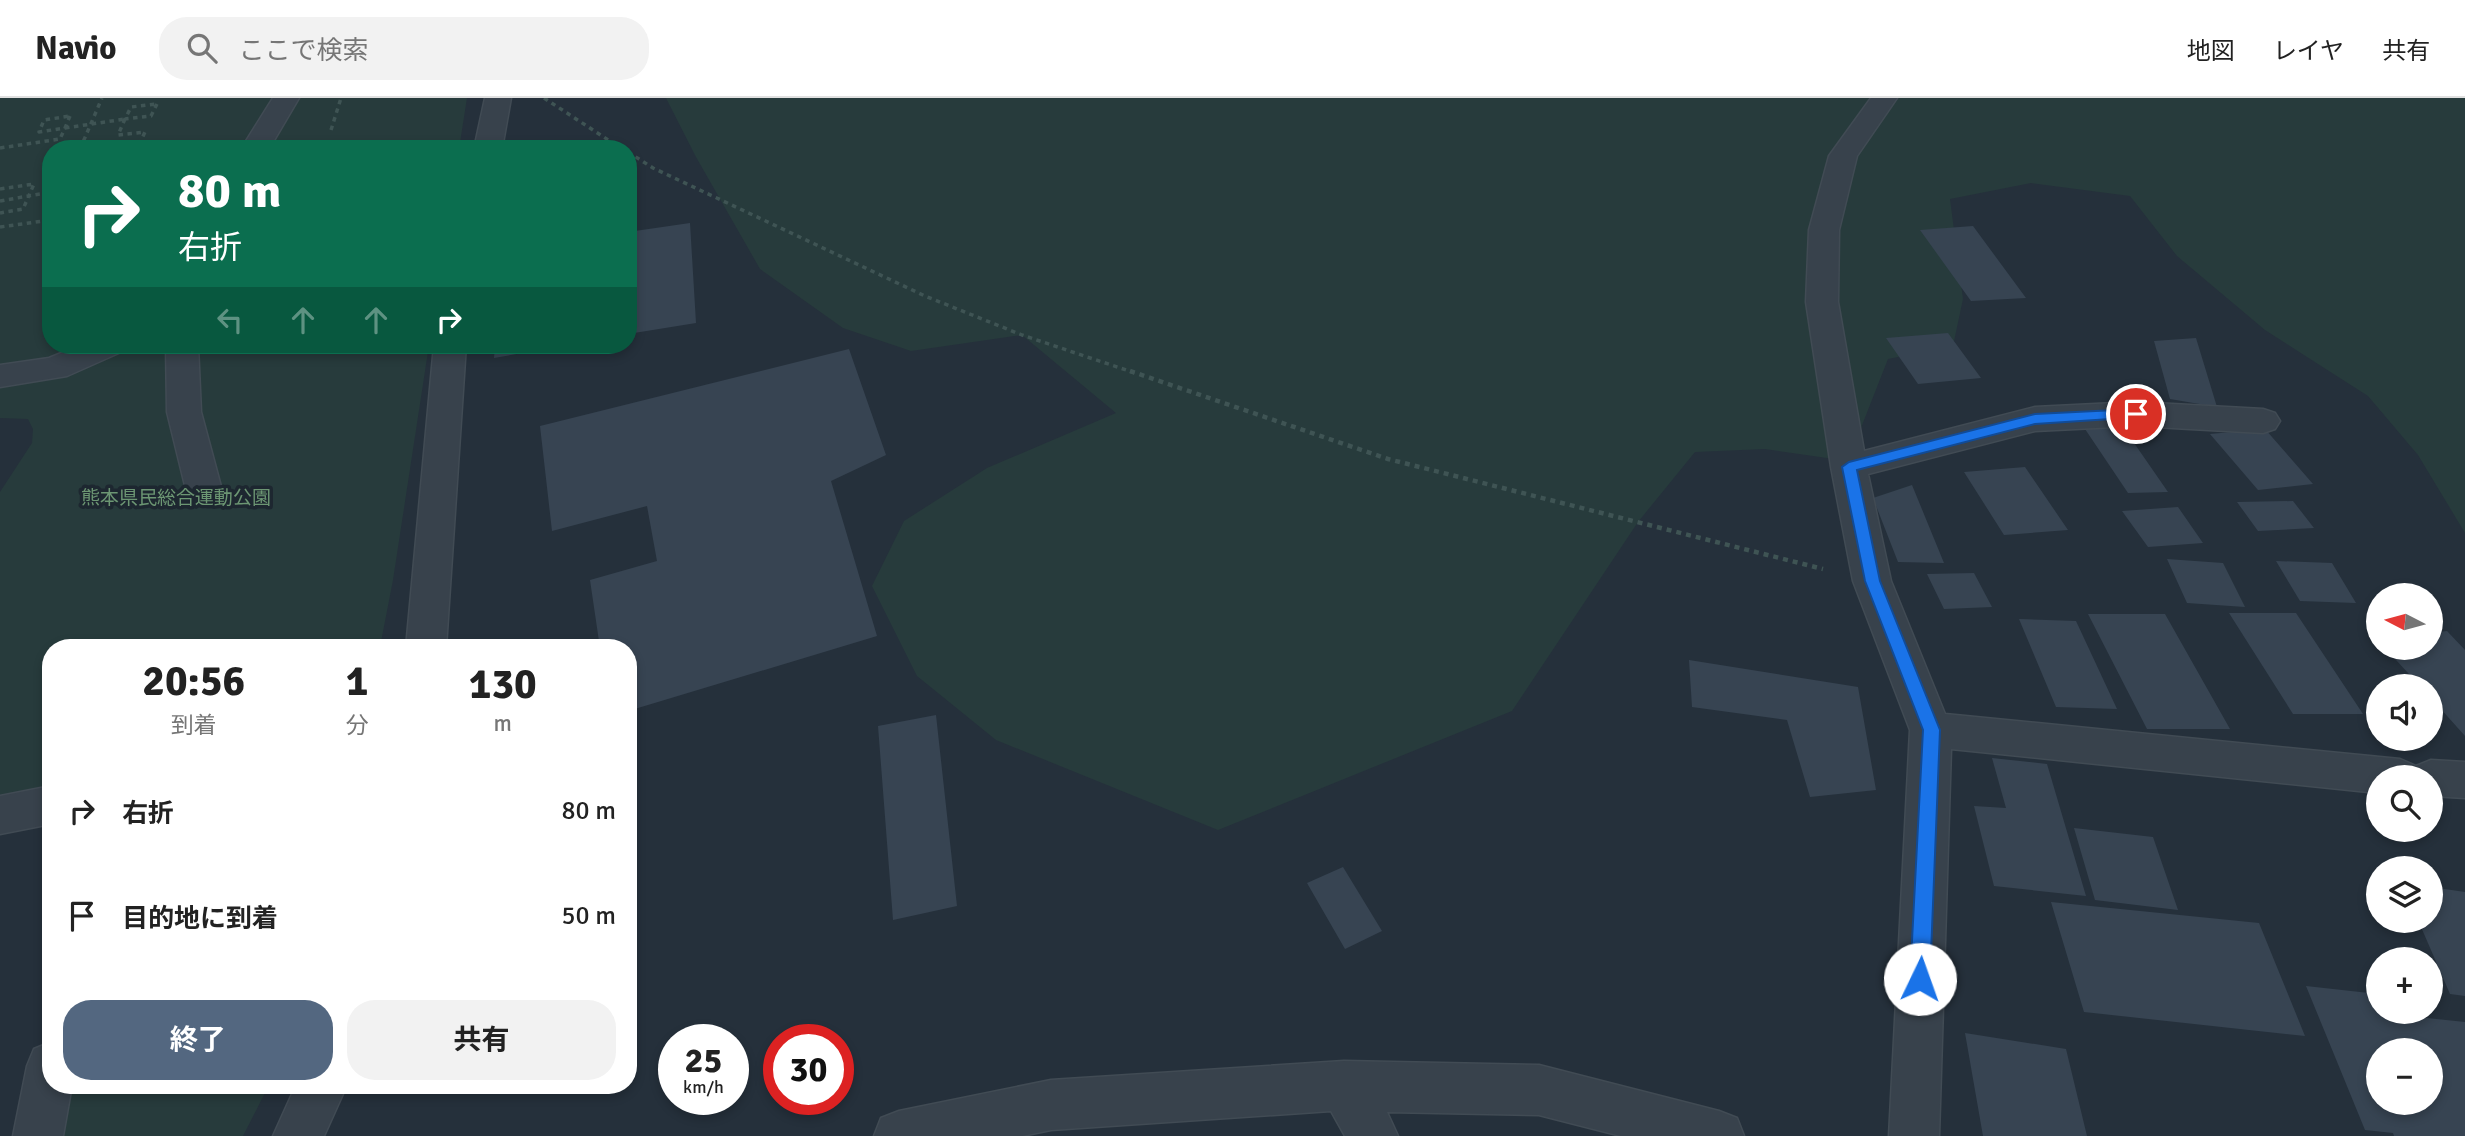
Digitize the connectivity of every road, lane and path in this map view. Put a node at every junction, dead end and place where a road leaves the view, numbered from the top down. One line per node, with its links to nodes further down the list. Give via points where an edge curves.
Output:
1 (102, 98): 8 (path)
2 (286, 98): 14 (street)
3 (341, 98): 10 (path)
4 (498, 98): 15 (street)
5 (544, 98): 16 (path)
6 (1884, 98): 32 (street, via 1843,156 1824,230 1822,302)
7 (128, 119): 7 (path, via 131,107 157,104 151,116); 8 (path); 13 (path, via 118,135 145,132)
8 (90, 124): 9 (path); 12 (path)
9 (65, 128): 9 (path, via 52,130 39,132 44,120 70,116); 11 (path, via 60,139)
10 (331, 130)
11 (53, 140)
12 (84, 140)
13 (141, 140)
14 (261, 140)
15 (490, 140)
16 (608, 140)
17 (42, 142): 18 (path)
18 (0, 148)
19 (637, 158): 34 (path, via 925,296 1022,335 1388,458)
20 (0, 189): 22 (path, via 34,184)
21 (42, 193): 22 (path)
22 (29, 195): 23 (path); 24 (path, via 23,209)
23 (0, 201)
24 (0, 213)
25 (42, 219): 26 (path)
26 (0, 227)
27 (88, 354): 30 (street, via 55,368)
28 (182, 354): 33 (street, via 184,412)
29 (449, 354): 35 (street)
30 (0, 376)
31 (2263, 421): 32 (street, via 2136,414 2035,419)
32 (1849, 467): 34 (street)
33 (205, 494)
34 (1872, 581): 36 (street)
35 (427, 639)
36 (1931, 730): 37 (street); 50 (street)
37 (2366, 774)
38 (2443, 779): 39 (street)
39 (2465, 780)
40 (42, 807): 41 (street)
41 (0, 815)
42 (1344, 1086): 47 (street, via 1052,1105); 48 (street); 49 (street, via 1539,1090)
43 (46, 1094): 45 (street)
44 (318, 1094): 46 (street)
45 (38, 1136)
46 (298, 1136)
47 (899, 1136)
48 (1373, 1136)
49 (1719, 1136)
50 (1914, 1136)

